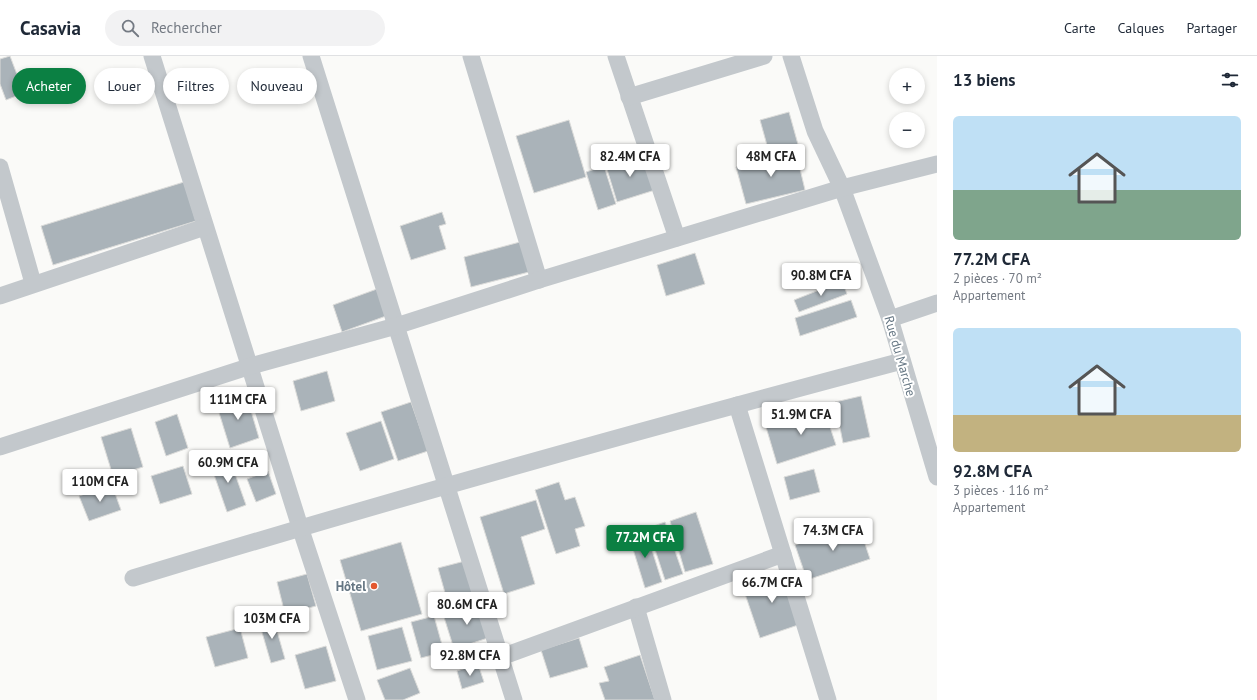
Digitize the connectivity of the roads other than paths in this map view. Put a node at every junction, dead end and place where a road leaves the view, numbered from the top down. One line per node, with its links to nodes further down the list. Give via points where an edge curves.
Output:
1 (152, 56): 11 (street)
2 (311, 56): 18 (street)
3 (471, 56): 13 (street)
4 (616, 56): 7 (street)
5 (764, 56): 7 (street)
6 (791, 56): 10 (street, Rue du Marche, via 815,130)
7 (628, 97): 12 (street)
8 (937, 164): 10 (street)
9 (0, 167): 14 (street)
10 (842, 188): 12 (street); 17 (street, Rue du Marche)
11 (205, 227): 14 (street); 20 (street)
12 (677, 238): 13 (street)
13 (539, 280): 18 (street)
14 (33, 283): 15 (street)
15 (0, 296)
16 (937, 303): 17 (street)
17 (890, 319): 19 (street, Rue du Marche)
18 (396, 326): 20 (street); 24 (street)
19 (902, 361): 21 (street); 23 (street, Rue du Marche)
20 (251, 366): 22 (street); 25 (street)
21 (737, 404): 24 (street); 26 (street)
22 (0, 447)
23 (937, 477)
24 (448, 486): 25 (street); 29 (street)
25 (300, 527): 27 (street); 30 (street)
26 (783, 554): 28 (street); 33 (street)
27 (133, 578)
28 (636, 607): 29 (street); 32 (street)
29 (501, 657): 31 (street)
30 (357, 700)
31 (514, 700)
32 (663, 700)
33 (828, 700)

